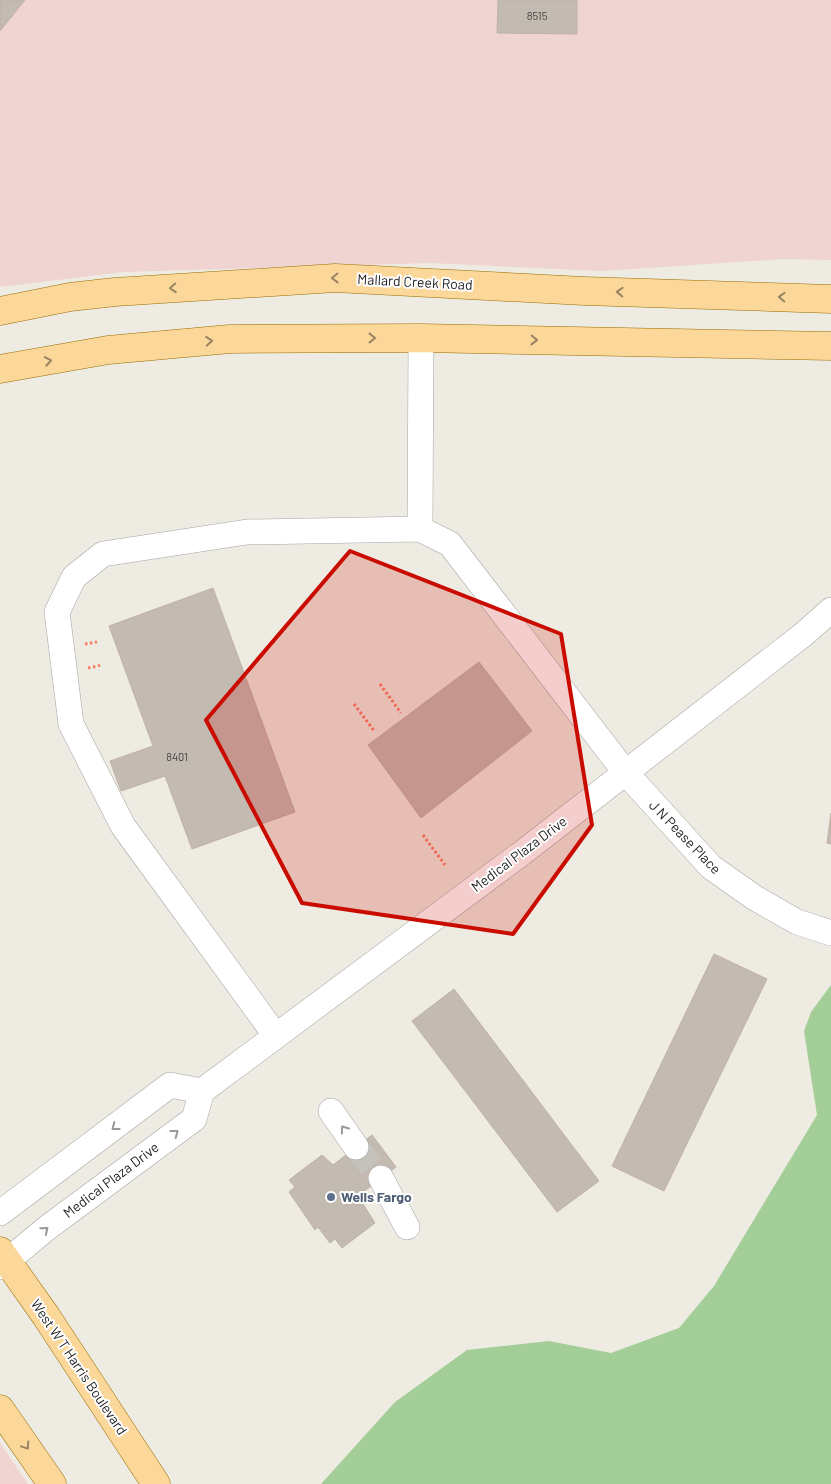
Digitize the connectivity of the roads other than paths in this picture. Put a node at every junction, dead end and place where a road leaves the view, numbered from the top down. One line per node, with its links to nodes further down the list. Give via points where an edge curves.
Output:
1 (831, 299): 2 (main road, Mallard Creek Road, one-way to 2, via 335,278 115,292)
2 (0, 311)
3 (421, 338): 4 (main road, one-way to 4); 5 (main road, one-way to 3, via 108,350 230,339); 6 (street)
4 (831, 346)
5 (0, 370)
6 (420, 529): 8 (street, J N Pease Place, via 450,544); 10 (street, via 247,532 103,554 74,576 57,612 71,724 122,826)
7 (831, 610): 8 (street, Medical Plaza Drive, via 797,640)
8 (625, 772): 9 (street, J N Pease Place, via 711,867 797,922); 10 (street, Medical Plaza Drive)
9 (831, 933)
10 (276, 1036): 11 (street, Medical Plaza Drive)
11 (202, 1091): 15 (street, one-way to 15, via 170,1085); 17 (street, Medical Plaza Drive, one-way to 11, via 194,1119)
12 (331, 1111): 13 (street, one-way to 12)
13 (356, 1147)
14 (381, 1178): 16 (street)
15 (0, 1213)
16 (407, 1227)
17 (2, 1260): 20 (main road, West W T Harris Boulevard)
18 (0, 1409): 19 (main road, one-way to 19)
19 (52, 1484)
20 (156, 1484)

